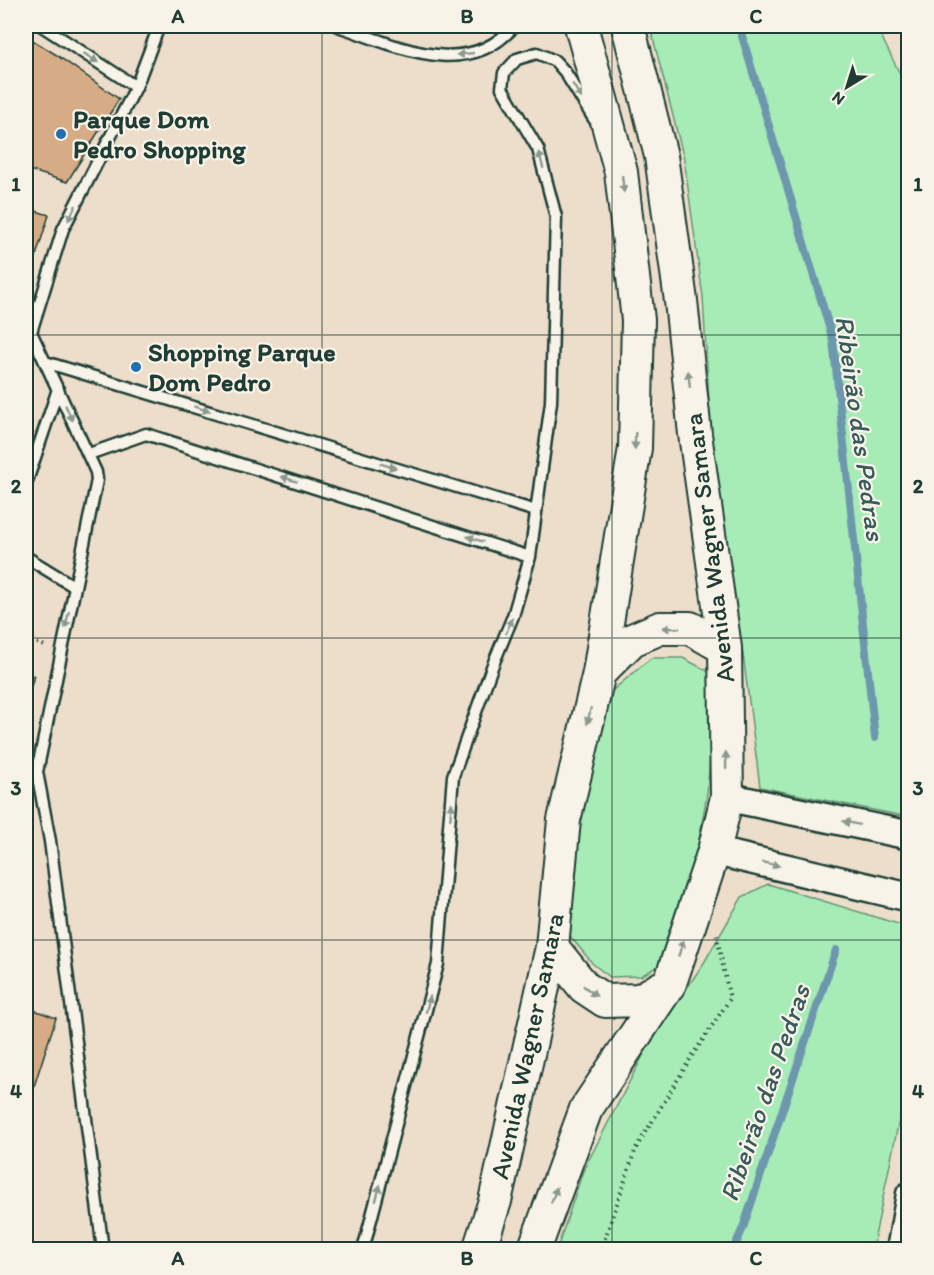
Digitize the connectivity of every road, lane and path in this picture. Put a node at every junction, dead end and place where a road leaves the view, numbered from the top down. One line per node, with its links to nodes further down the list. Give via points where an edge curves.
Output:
1 (42, 26): 7 (lane, one-way to 7)
2 (159, 26): 7 (lane)
3 (338, 26): 4 (lane, one-way to 3, via 479,52 451,55 422,54)
4 (514, 26)
5 (581, 26): 8 (main road, Avenida Wagner Samara)
6 (628, 26): 17 (main road, Avenida Wagner Samara, one-way to 6, via 661,156)
7 (136, 87): 9 (lane, one-way to 9, via 61,237 31,332)
8 (616, 153): 13 (lane, one-way to 8, via 551,402 556,217 538,149 502,88 504,73 516,59 537,53 555,61); 18 (main road, Avenida Wagner Samara, one-way to 18, via 638,320 635,448)
9 (45, 362): 10 (lane); 13 (lane, one-way to 13)
10 (58, 389): 11 (lane, one-way to 11); 12 (lane)
11 (89, 454): 15 (lane, one-way to 11, via 146,434); 16 (lane, via 97,480)
12 (26, 484)
13 (537, 511): 15 (lane)
14 (26, 557): 16 (lane)
15 (530, 557): 28 (lane, one-way to 15, via 438,964 453,776 513,616)
16 (75, 587): 27 (lane, one-way to 27, via 37,772 50,840)
17 (725, 648): 18 (main road, one-way to 18, via 690,628 660,627 632,640); 19 (main road, Avenida Wagner Samara, one-way to 17)
18 (599, 674): 24 (main road, Avenida Wagner Samara, one-way to 24, via 564,820)
19 (727, 797): 20 (street, one-way to 19); 21 (main road, Avenida Wagner Samara)
20 (909, 835)
21 (714, 850): 22 (street, one-way to 22); 23 (main road, Avenida Wagner Samara)
22 (909, 897)
23 (694, 911): 25 (main road, Avenida Wagner Samara, one-way to 23); 31 (path, via 714,922 730,999 636,1148)
24 (552, 947): 25 (main road, one-way to 25, via 584,987 605,1001 640,1000); 29 (main road, Avenida Wagner Samara, via 495,1201)
25 (670, 983): 30 (main road, Avenida Wagner Samara, one-way to 25, via 586,1110)
26 (909, 1194): 32 (street)
27 (103, 1250)
28 (363, 1250)
29 (479, 1250)
30 (534, 1250)
31 (601, 1250)
32 (898, 1250)

